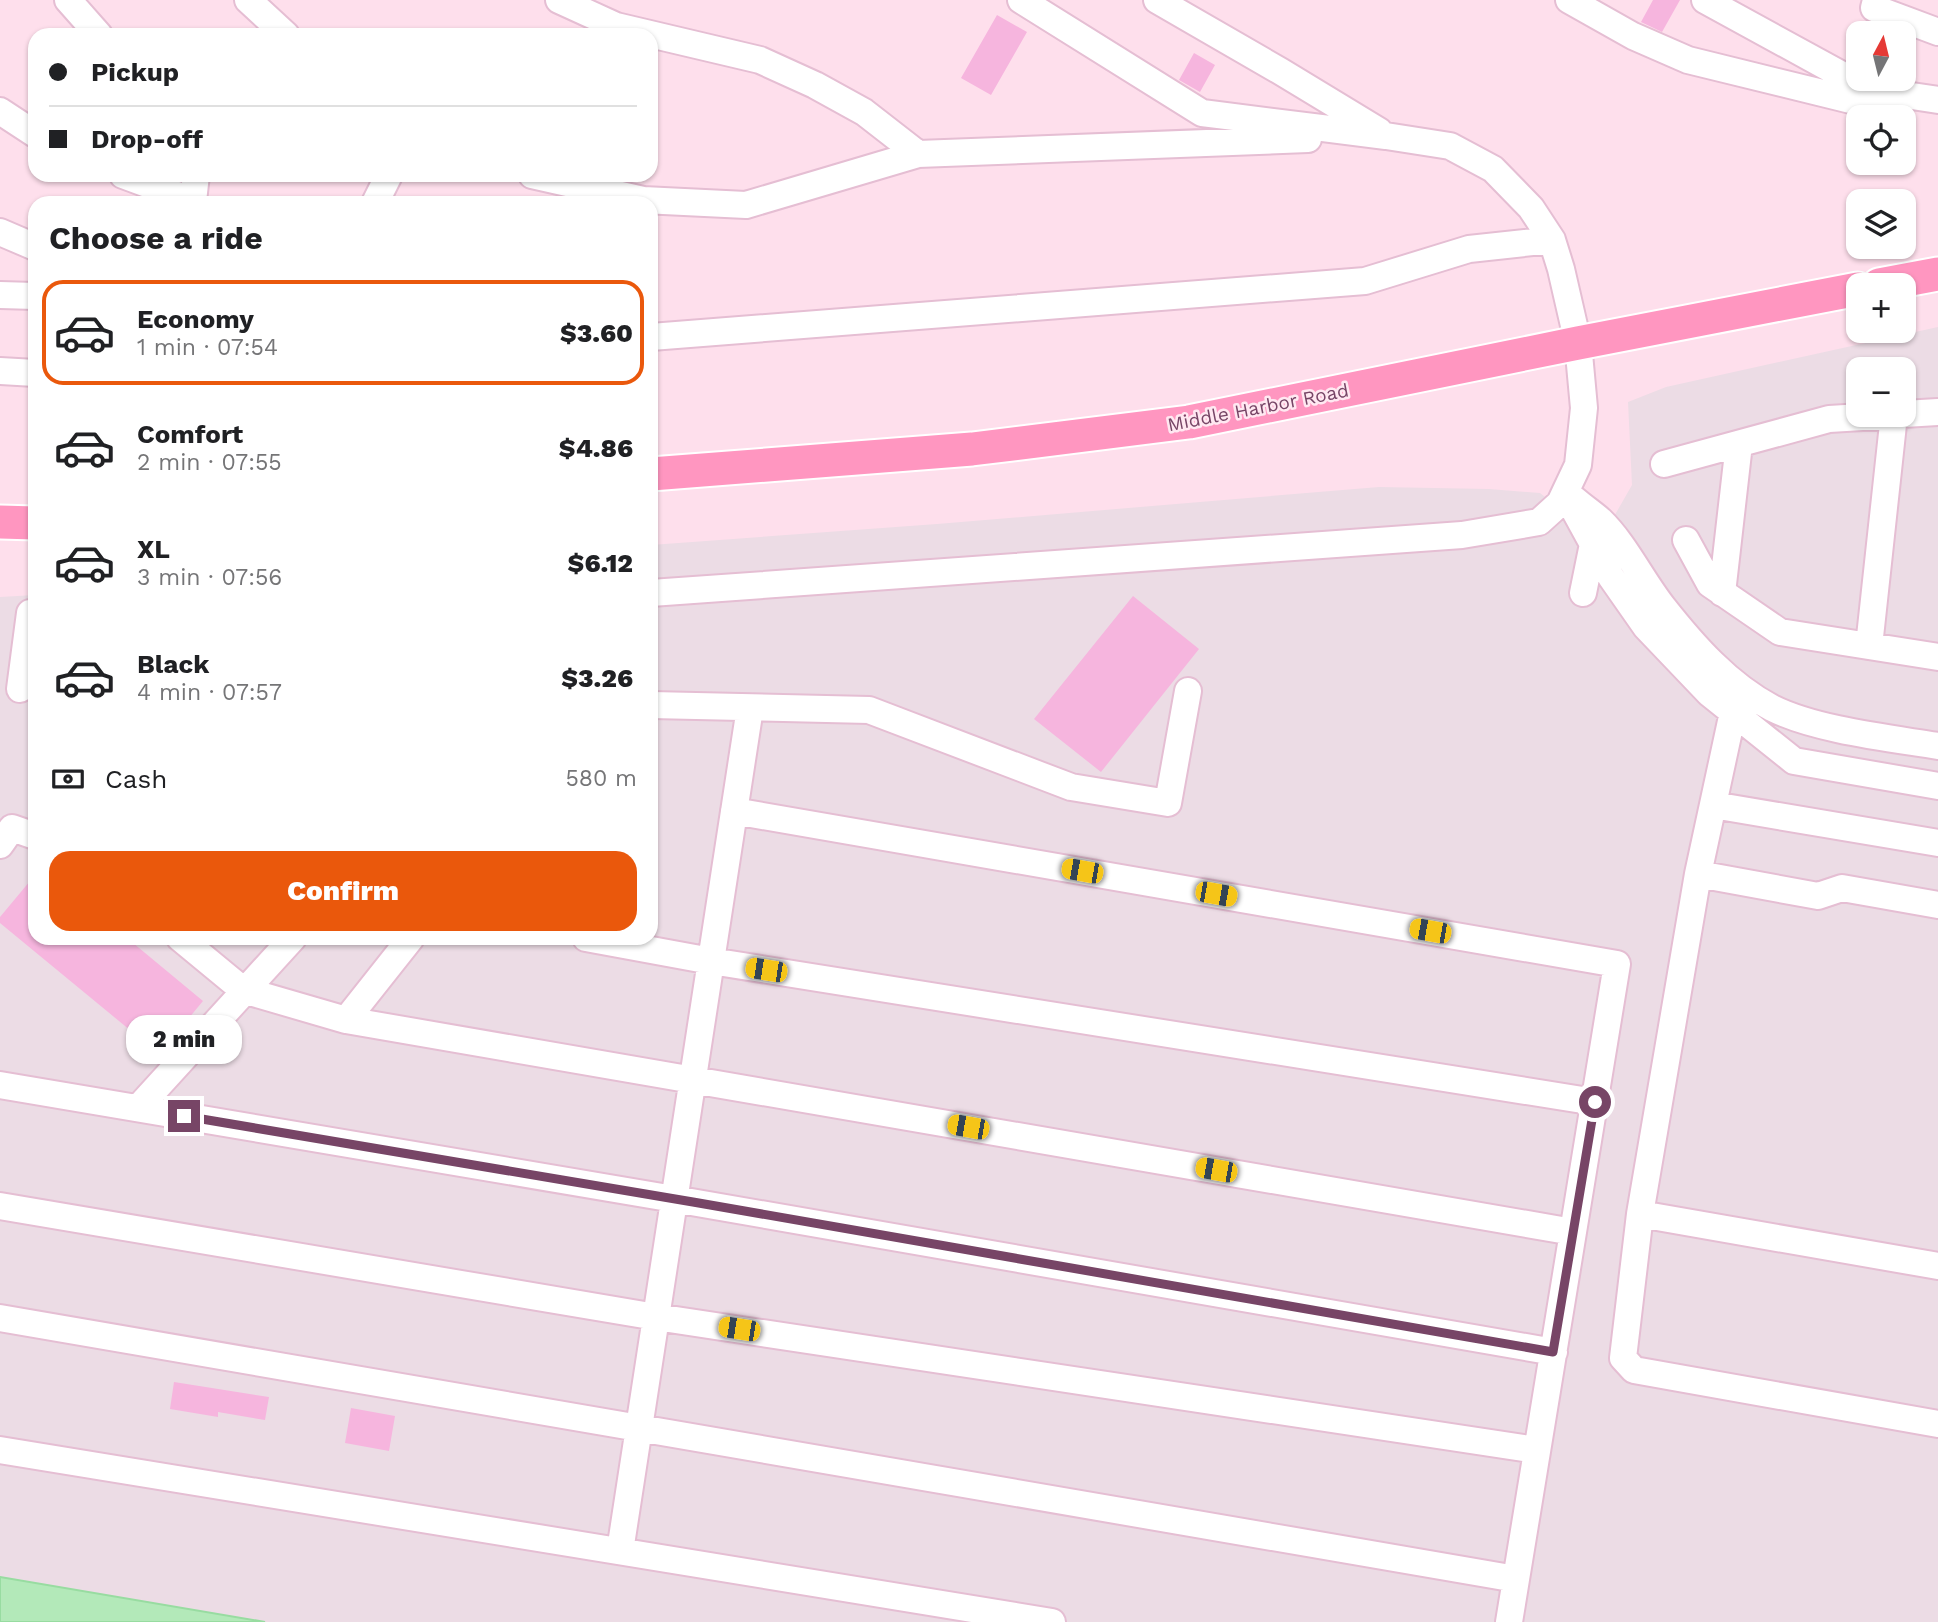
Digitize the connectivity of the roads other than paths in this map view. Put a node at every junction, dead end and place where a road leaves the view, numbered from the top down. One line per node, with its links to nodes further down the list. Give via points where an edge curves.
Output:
1 (68, 0): 9 (street)
2 (248, 0): 10 (street)
3 (559, 0): 11 (street)
4 (1021, 0): 18 (street, via 1202,113)
5 (1157, 0): 18 (street)
6 (1569, 0): 14 (street, via 1688,60 1856,101)
7 (1705, 0): 14 (street, via 1851,80)
8 (1876, 0): 12 (street, via 1874,8)
9 (93, 28)
10 (278, 28)
11 (624, 28)
12 (1938, 33)
13 (658, 36): 19 (street, via 760,60 864,112)
14 (1912, 96): 15 (street)
15 (1938, 100)
16 (0, 111): 17 (street)
17 (28, 129)
18 (1386, 136): 19 (street); 26 (street, via 1450,146 1493,169 1531,208)
19 (918, 154): 24 (street, via 746,205)
20 (148, 182): 22 (street)
21 (564, 182): 23 (street)
22 (196, 195)
23 (625, 196)
24 (658, 201)
25 (0, 232): 27 (street)
26 (1552, 240): 33 (street, via 1469,249 1365,281); 34 (street)
27 (28, 244)
28 (1938, 274): 29 (main road)
29 (1916, 278)
30 (1846, 291): 34 (main road, Middle Harbor Road)
31 (0, 295): 32 (street)
32 (28, 296)
33 (658, 336)
34 (1578, 342): 43 (main road, Middle Harbor Road, via 1189,422 972,449); 44 (street, via 1584,408 1578,465)
35 (0, 371): 36 (street)
36 (28, 373)
37 (1937, 412): 38 (street)
38 (1916, 413)
39 (1846, 418): 41 (street)
40 (1894, 427): 53 (street)
41 (1739, 443): 42 (street); 51 (street)
42 (1664, 464)
43 (658, 473)
44 (1565, 493): 48 (street); 49 (street, via 1539,522 1462,535); 57 (street, via 1601,521)
45 (0, 522): 46 (main road)
46 (28, 523)
47 (1686, 540): 51 (street, via 1710,584)
48 (1593, 544): 50 (street); 57 (street, via 1646,627 1709,693)
49 (658, 592)
50 (1583, 593)
51 (1722, 593): 53 (street, via 1780,632)
52 (28, 628): 55 (street)
53 (1869, 646): 54 (street)
54 (1938, 657)
55 (20, 689)
56 (1188, 691): 59 (street, via 1167,803 1071,787 869,710)
57 (1739, 701): 60 (street, via 1866,734); 61 (street, via 1794,761); 62 (street)
58 (658, 705): 59 (street)
59 (750, 708): 63 (street)
60 (1938, 746)
61 (1938, 786)
62 (1713, 805): 65 (street); 67 (street)
63 (734, 811): 73 (street); 78 (street, via 1618,964)
64 (28, 834): 66 (street, via 12,828)
65 (1938, 843)
66 (0, 845)
67 (1698, 874): 68 (street, via 1818,896 1842,888); 82 (street)
68 (1938, 905)
69 (188, 945): 74 (street)
70 (286, 945): 74 (street)
71 (405, 945): 75 (street)
72 (624, 945): 73 (street)
73 (711, 961): 76 (street); 78 (street)
74 (243, 990): 75 (street); 79 (street)
75 (346, 1020): 76 (street)
76 (693, 1079): 80 (street); 83 (street)
77 (0, 1085): 79 (street)
78 (1595, 1102): 83 (street)
79 (138, 1108): 80 (street)
80 (674, 1199): 85 (street); 87 (street)
81 (0, 1206): 85 (street)
82 (1640, 1214): 84 (street); 88 (street, via 1623,1358 1634,1370)
83 (1573, 1232): 87 (street)
84 (1938, 1266)
85 (656, 1317): 89 (street); 91 (street)
86 (0, 1318): 89 (street)
87 (1553, 1352): 91 (street)
88 (1938, 1424)
89 (639, 1427): 92 (street); 93 (street)
90 (0, 1450): 92 (street)
91 (1537, 1450): 93 (street)
92 (620, 1551): 94 (street)
93 (1516, 1579): 95 (street)
94 (1052, 1622)
95 (1509, 1622)

